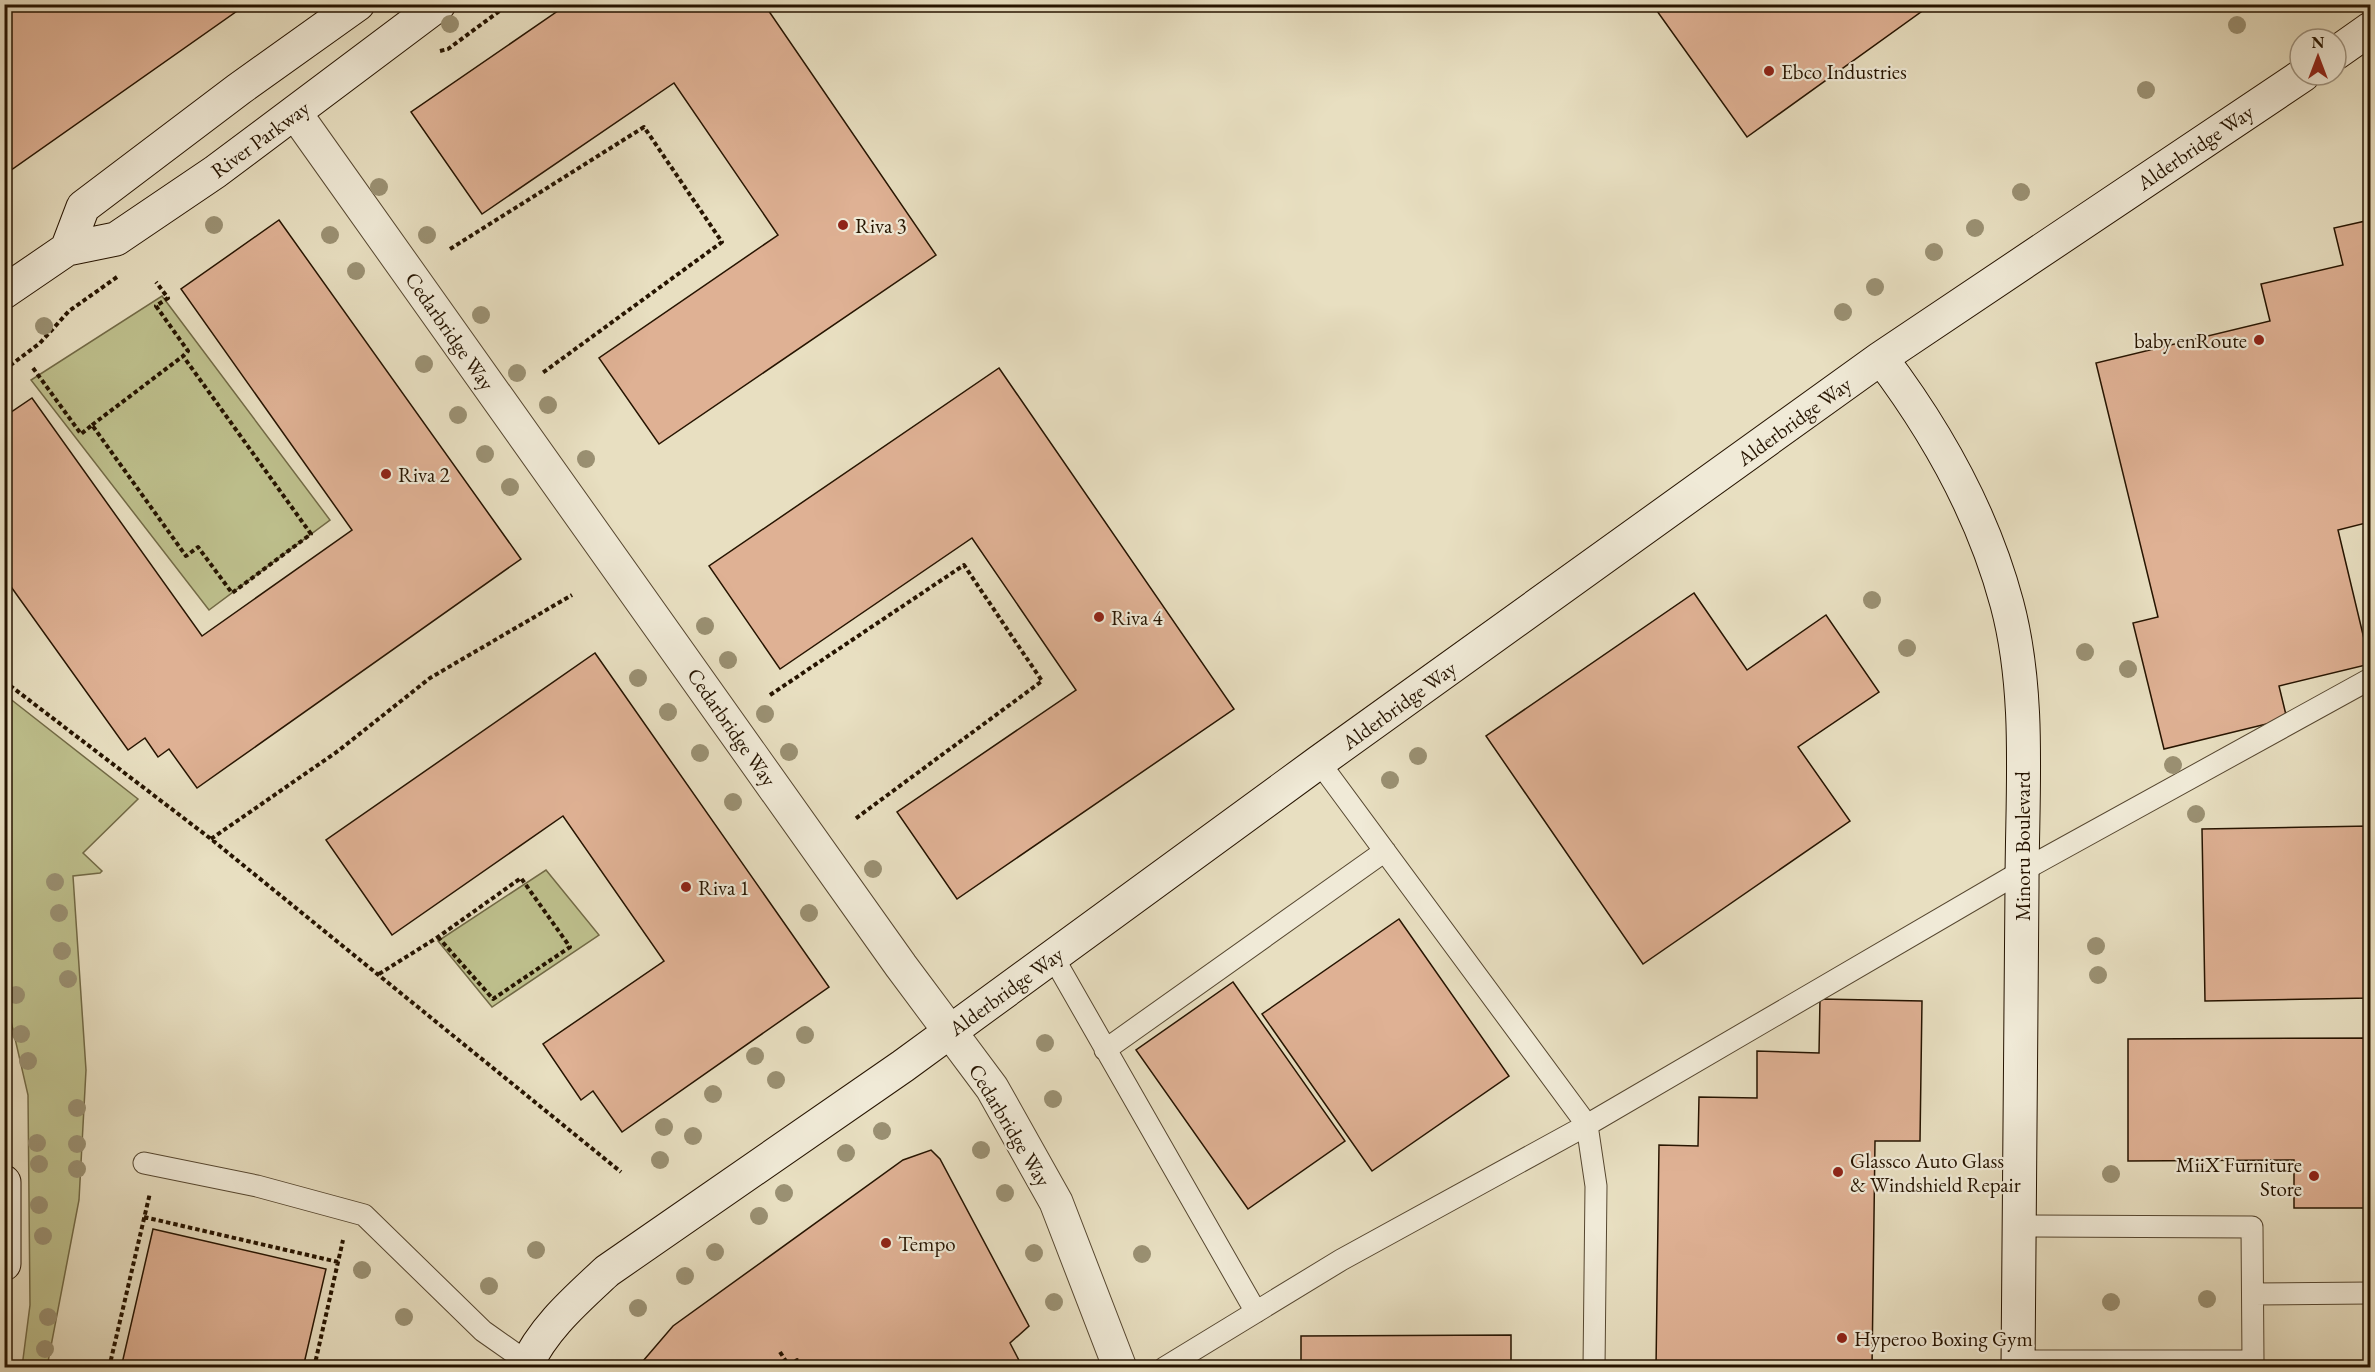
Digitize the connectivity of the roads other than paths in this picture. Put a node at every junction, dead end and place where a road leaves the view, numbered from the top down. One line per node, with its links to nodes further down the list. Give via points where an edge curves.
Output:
1 (358, 4): 7 (street, via 83,207)
2 (440, 4): 6 (street, River Parkway)
3 (2370, 29): 4 (street)
4 (2348, 45)
5 (2288, 85): 9 (street, Alderbridge Way)
6 (296, 113): 7 (street, River Parkway, via 116,238); 15 (street, Cedarbridge Way)
7 (68, 249): 8 (street, River Parkway)
8 (4, 292)
9 (1881, 358): 11 (street, Alderbridge Way); 13 (street, Minoru Boulevard, via 1917,405 1965,493 2007,604 2022,720)
10 (2370, 679): 13 (lane)
11 (1319, 762): 12 (lane); 14 (street, Alderbridge Way)
12 (1385, 851): 16 (lane); 17 (lane)
13 (2022, 872): 17 (lane); 20 (street, Minoru Boulevard)
14 (1053, 957): 15 (street, Alderbridge Way); 16 (lane)
15 (950, 1032): 26 (street, Alderbridge Way, via 607,1270 569,1305 535,1347); 27 (street, Cedarbridge Way, via 992,1088 1056,1202)
16 (1105, 1050): 24 (lane)
17 (1587, 1125): 24 (lane, via 1341,1260); 29 (lane, via 1596,1186)
18 (151, 1164): 26 (lane, via 364,1215 483,1331)
19 (4, 1182): 21 (street)
20 (2020, 1226): 23 (lane, via 2252,1227); 25 (street, Minoru Boulevard)
21 (4, 1264)
22 (2370, 1293): 23 (lane)
23 (2253, 1294): 25 (lane, via 2253,1361)
24 (1256, 1312): 28 (lane)
25 (2018, 1364)
26 (526, 1365)
27 (1120, 1368)
28 (1164, 1368)
29 (1593, 1368)

